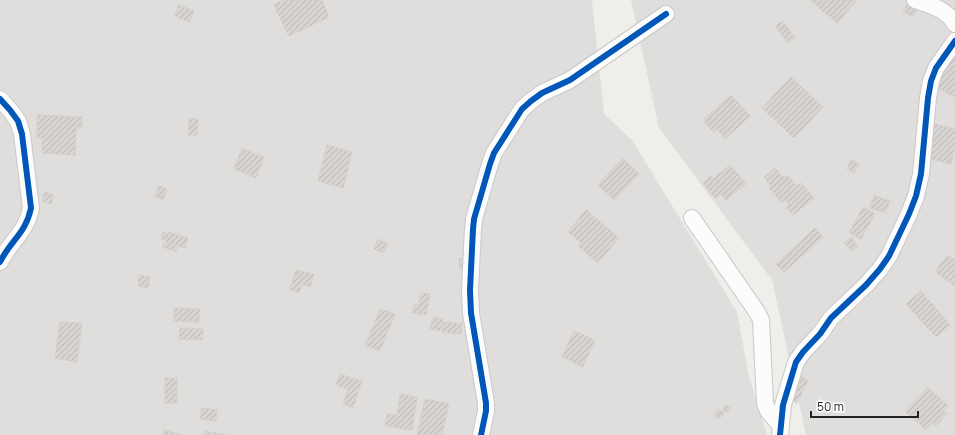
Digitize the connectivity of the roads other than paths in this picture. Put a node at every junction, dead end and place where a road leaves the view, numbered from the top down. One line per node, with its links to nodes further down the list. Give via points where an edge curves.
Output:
1 (915, 0): 3 (street, via 940,9 951,17)
2 (666, 14): 9 (street, via 570,80 542,92 530,101 522,109 494,153 474,219 470,290 471,313 486,403)
3 (955, 24)
4 (955, 41): 8 (street, via 936,68 931,81 921,174 916,196 900,233 880,269 831,318 796,362 783,405)
5 (0, 99): 7 (street, via 18,121 22,134 31,208 23,230)
6 (692, 218): 8 (street, via 761,320 765,403)
7 (0, 262)
8 (781, 431)
9 (481, 435)

